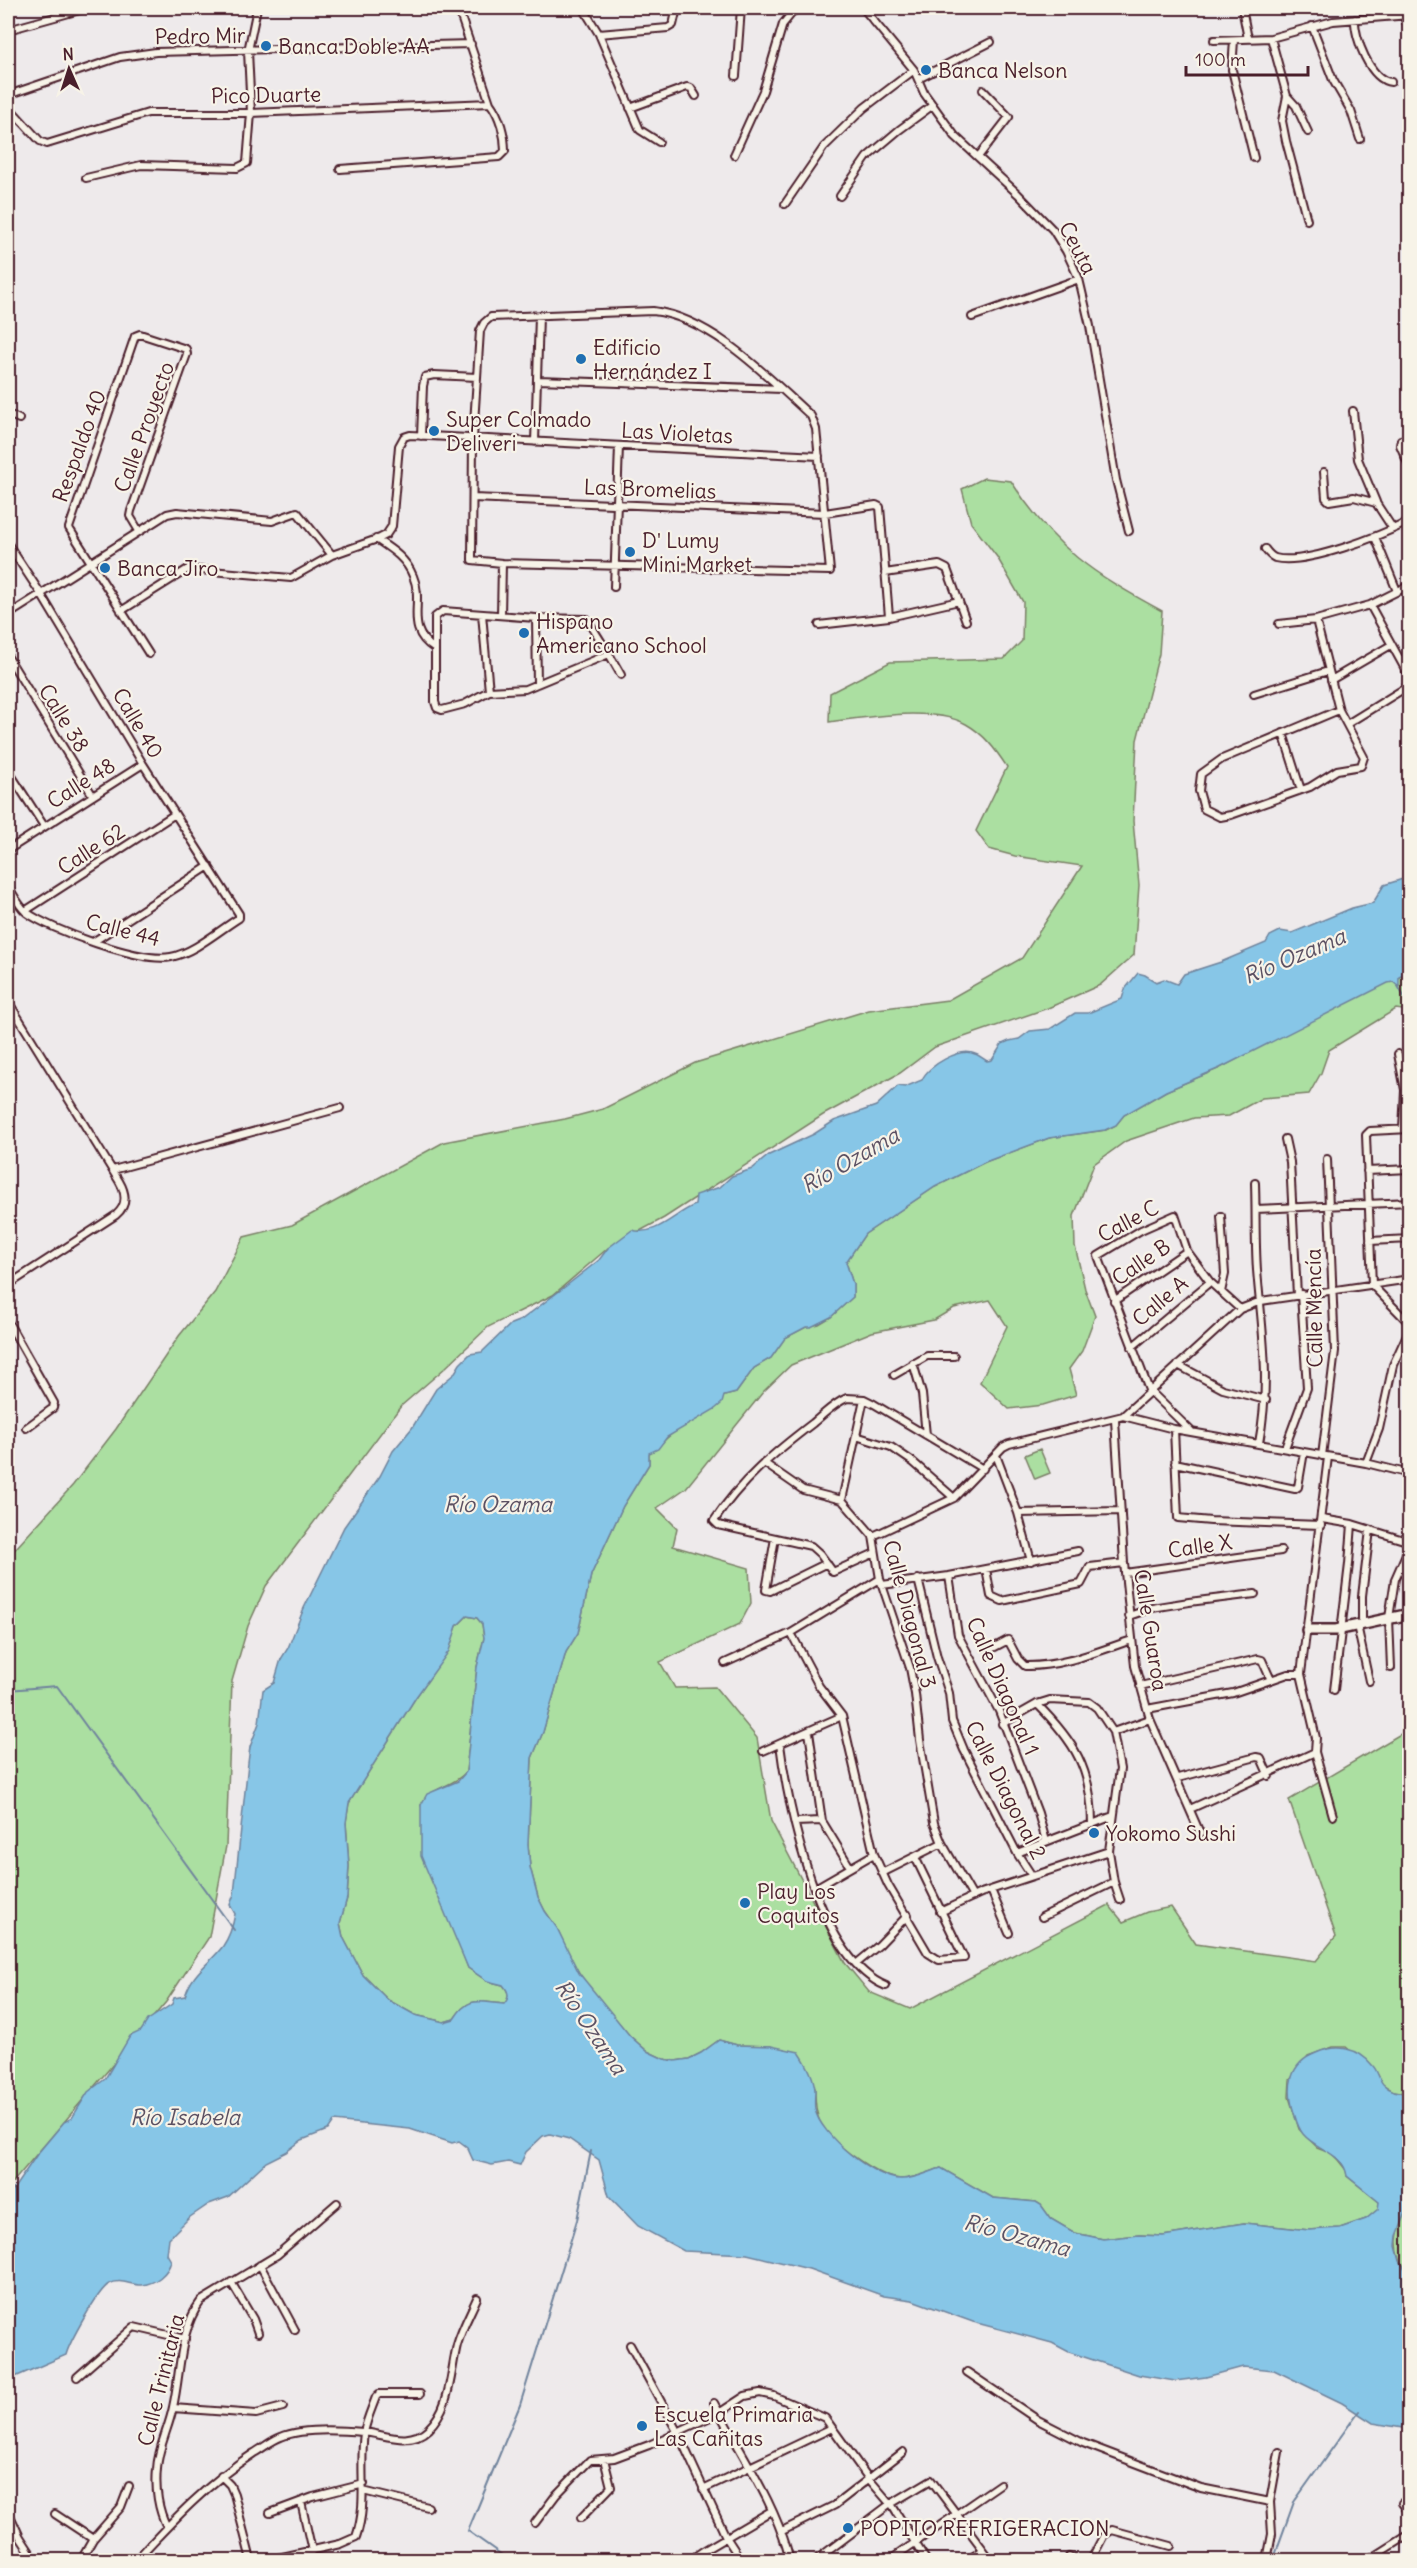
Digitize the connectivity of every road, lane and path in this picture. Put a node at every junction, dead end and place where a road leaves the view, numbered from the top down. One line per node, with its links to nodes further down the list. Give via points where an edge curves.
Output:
1 (87, 8): 13 (street)
2 (257, 8): 22 (street)
3 (458, 8): 21 (street)
4 (583, 8): 15 (street)
5 (677, 8): 15 (street, via 673,25 668,28)
6 (741, 8): 24 (street)
7 (796, 8): 39 (street, via 783,24 763,91)
8 (863, 8): 23 (street, Ceuta)
9 (1242, 8): 17 (street)
10 (1407, 16): 11 (street); 14 (street)
11 (1355, 19): 12 (street); 26 (street, via 1354,31 1376,75)
12 (1312, 26): 16 (street); 37 (street)
13 (8, 30)
14 (1410, 32)
15 (598, 34): 34 (street)
16 (1271, 38): 17 (street); 30 (street)
17 (1248, 39): 19 (street)
18 (1214, 40): 19 (street)
19 (1234, 40): 41 (street, via 1232,70)
20 (991, 42): 25 (street)
21 (471, 44): 22 (street, Pedro Mir); 31 (street)
22 (248, 51): 28 (street, Pedro Mir, via 156,52 120,57); 35 (street)
23 (914, 70): 25 (street, Ceuta); 45 (street, via 864,108 824,147)
24 (736, 76)
25 (918, 79): 32 (street, Ceuta)
26 (1391, 82)
27 (983, 90): 40 (street, via 1009,117)
28 (8, 95)
29 (696, 96): 34 (street, via 687,87)
30 (1287, 96): 36 (street); 46 (street, via 1282,121)
31 (490, 103): 35 (street, Pico Duarte); 42 (street, via 505,140 505,151 499,157)
32 (933, 105): 40 (street, Ceuta, via 955,136); 44 (street, via 867,157)
33 (8, 106): 35 (street, Pico Duarte, via 47,144 148,113)
34 (630, 108): 38 (street, via 643,133)
35 (250, 113): 43 (street, via 247,163 243,166 141,165)
36 (1308, 132)
37 (1360, 139)
38 (660, 142)
39 (734, 155)
40 (978, 157): 47 (street, Ceuta, via 1053,230)
41 (1254, 158)
42 (340, 169)
43 (86, 178)
44 (840, 196)
45 (785, 204)
46 (1307, 220)
47 (1079, 279): 49 (street); 72 (street, Ceuta)
48 (539, 316): 51 (street, via 491,317 484,323); 52 (street); 53 (street, via 663,312 726,341)
49 (972, 317)
50 (135, 336): 71 (street, Calle Proyecto, via 140,334 186,349 188,354 131,511); 79 (street, Respaldo 40, via 69,522 72,536)
51 (477, 377): 57 (street, via 425,377); 59 (street)
52 (539, 380): 53 (street); 60 (street)
53 (782, 389): 62 (street, via 811,416)
54 (1353, 411): 66 (street, via 1358,459)
55 (8, 414): 56 (street)
56 (19, 419)
57 (421, 436): 59 (street, Las Violetas); 74 (street, via 400,440 392,526 386,535)
58 (1410, 438): 63 (street, via 1401,440 1400,445)
59 (473, 439): 60 (street, Las Violetas); 65 (street)
60 (535, 442): 61 (street, Las Violetas)
61 (619, 446): 62 (street, Las Violetas); 67 (street)
62 (819, 456): 68 (street)
63 (1410, 468)
64 (1324, 472): 66 (street, via 1329,501 1354,497)
65 (473, 498): 67 (street, Las Bromelias); 78 (street, via 470,557 476,561)
66 (1376, 503): 70 (street)
67 (617, 504): 68 (street, Las Bromelias); 80 (street)
68 (825, 513): 80 (street, via 831,567 827,573); 81 (street, Las Bromelias, via 879,506)
69 (1410, 521): 70 (street)
70 (1393, 529): 73 (street)
71 (140, 531): 77 (street, via 177,512 272,521 297,512); 79 (street)
72 (1129, 531)
73 (1375, 537): 76 (street, via 1338,550 1294,558 1278,559); 84 (street)
74 (376, 539): 77 (street); 99 (street, via 400,556 414,576 415,620 422,639)
75 (8, 544): 85 (street, Calle 40)
76 (1265, 549)
77 (333, 555): 88 (street, via 291,578 188,569)
78 (502, 562): 80 (street); 91 (street)
79 (91, 564): 85 (street); 88 (street, Respaldo 40)
80 (615, 564): 82 (street)
81 (885, 573): 86 (street, via 939,565 947,569); 92 (street)
82 (614, 587)
83 (1408, 588): 84 (street)
84 (1397, 591): 87 (street)
85 (40, 594): 90 (street); 114 (street, Calle 40)
86 (959, 601): 92 (street); 95 (street)
87 (1370, 605): 94 (street); 98 (street)
88 (121, 611): 100 (street, Respaldo 40)
89 (482, 614): 91 (street); 99 (street, via 438,612); 109 (street)
90 (8, 615)
91 (501, 615): 93 (street)
92 (889, 617): 97 (street)
93 (536, 618): 101 (street, via 587,619); 107 (street)
94 (1316, 620): 96 (street); 103 (street)
95 (966, 621)
96 (1279, 624)
97 (819, 625)
98 (1391, 645): 105 (street); 106 (street)
99 (435, 649): 109 (street, via 437,708 458,706)
100 (149, 654)
101 (609, 654): 104 (street); 107 (street)
102 (8, 657): 117 (street, Calle 38)
103 (1328, 671): 106 (street); 110 (street)
104 (621, 675)
105 (1410, 678)
106 (1331, 680): 111 (street)
107 (537, 684): 109 (street, via 525,689)
108 (1410, 685): 112 (street)
109 (489, 691)
110 (1254, 693)
111 (1339, 710): 112 (street); 113 (street)
112 (1347, 724): 116 (street, via 1364,763 1336,770)
113 (1283, 733): 116 (street); 116 (street, via 1222,759 1201,774 1200,800 1204,809 1220,817)
114 (143, 764): 117 (street, Calle 48); 118 (street, Calle 40)
115 (8, 770): 119 (street)
116 (1301, 790)
117 (93, 796): 119 (street, Calle 48)
118 (175, 814): 121 (street, Calle 40); 123 (street, Calle 62)
119 (44, 826): 120 (street, Calle 48)
120 (8, 850)
121 (208, 866): 124 (street, Calle 40, via 239,911); 125 (street)
122 (8, 886): 123 (street)
123 (25, 911): 125 (street, Calle 44)
124 (238, 918): 125 (street, Calle 44, via 183,954 167,958)
125 (93, 942)
126 (8, 1001): 133 (street)
127 (1398, 1054): 129 (street, via 1405,1090)
128 (340, 1108): 133 (street)
129 (1406, 1129): 134 (street, via 1368,1132)
130 (1285, 1139): 139 (street)
131 (1327, 1159): 138 (street, Calle Mencía)
132 (1410, 1169): 134 (street)
133 (113, 1170): 147 (street, via 123,1187 125,1200 121,1211)
134 (1367, 1171): 137 (street)
135 (1255, 1183): 140 (street)
136 (1410, 1202): 137 (street)
137 (1368, 1204): 138 (street); 143 (street)
138 (1328, 1206): 139 (street); 149 (street, Calle Mencía)
139 (1291, 1207): 140 (street); 151 (street)
140 (1256, 1209): 153 (street)
141 (1221, 1216): 150 (street, via 1225,1274)
142 (1410, 1239): 143 (street)
143 (1370, 1241): 148 (street)
144 (1187, 1251): 146 (street); 152 (street, Calle B); 152 (street, Calle C, via 1173,1215 1099,1255)
145 (1410, 1279): 148 (street)
146 (1210, 1281): 150 (street); 157 (street, Calle A)
147 (8, 1285)
148 (1372, 1285): 149 (street); 156 (street)
149 (1333, 1290): 151 (street); 176 (street, Calle Mencía, via 1335,1351)
150 (1221, 1293): 154 (street)
151 (1299, 1294): 153 (street); 173 (street, via 1306,1393)
152 (1113, 1301): 157 (street)
153 (1261, 1301): 154 (street); 164 (street)
154 (1240, 1309): 160 (street)
155 (8, 1322): 167 (street, via 54,1403)
156 (1410, 1326): 179 (street, via 1393,1365)
157 (1132, 1347): 162 (street)
158 (954, 1356): 159 (street, via 927,1356)
159 (913, 1363): 161 (street); 170 (street, via 922,1394)
160 (1178, 1365): 162 (street); 164 (street, via 1223,1389)
161 (894, 1375)
162 (1149, 1390): 165 (street); 169 (street)
163 (864, 1400): 170 (street); 171 (street); 177 (street, via 842,1400)
164 (1266, 1400): 172 (street)
165 (1123, 1416): 166 (street); 168 (street)
166 (1114, 1420): 175 (street, via 1009,1444); 184 (street, Calle Guaroa)
167 (26, 1428)
168 (1174, 1429): 169 (street); 178 (street)
169 (1192, 1432): 172 (street)
170 (926, 1435): 180 (street)
171 (856, 1436): 182 (street, via 891,1447); 183 (street)
172 (1258, 1443): 173 (street)
173 (1285, 1448): 174 (street)
174 (1304, 1452): 176 (street); 178 (street, via 1295,1489)
175 (996, 1455): 180 (street); 185 (street)
176 (1325, 1456): 179 (street); 186 (street, Calle Mencía)
177 (764, 1462): 183 (street, via 803,1490); 190 (street, via 735,1491 714,1523)
178 (1175, 1463): 186 (street, via 1176,1515 1181,1519)
179 (1366, 1463): 181 (street)
180 (983, 1469): 182 (street)
181 (1410, 1474)
182 (954, 1498): 189 (street)
183 (842, 1500): 189 (street, Calle Diagonal 3)
184 (1121, 1511): 185 (street); 197 (street, Calle Guaroa)
185 (1018, 1513): 195 (street)
186 (1321, 1522): 187 (street); 209 (street, Calle Mencía)
187 (1352, 1524): 188 (street); 208 (street)
188 (1370, 1530): 191 (street); 207 (street)
189 (873, 1536): 194 (street, Calle Diagonal 3)
190 (775, 1538): 196 (street, via 811,1546); 196 (street, via 766,1590)
191 (1410, 1544): 206 (street, via 1395,1579)
192 (1078, 1551): 195 (street)
193 (1281, 1551): 199 (street, Calle X)
194 (875, 1553): 196 (street, via 835,1573); 202 (street, Calle Diagonal 3)
195 (1031, 1561): 198 (street)
196 (827, 1563)
197 (1124, 1563): 198 (street, via 1090,1567 1081,1584 1002,1601 991,1596); 199 (street, Calle Guaroa)
198 (986, 1569): 200 (street)
199 (1125, 1573): 205 (street, Calle Guaroa)
200 (949, 1576): 201 (street); 224 (street, Calle Diagonal 1, via 958,1635 999,1711)
201 (918, 1579): 202 (street); 242 (street, Calle Diagonal 2, via 949,1693 952,1721)
202 (881, 1582): 210 (street); 240 (street, Calle Diagonal 3, via 910,1668 927,1787)
203 (1256, 1594): 205 (street, via 1152,1608)
204 (1410, 1614): 206 (main road)
205 (1129, 1616): 211 (street, Calle Guaroa)
206 (1389, 1618): 207 (main road); 214 (street)
207 (1360, 1625): 208 (main road); 217 (street)
208 (1341, 1629): 209 (main road); 219 (street)
209 (1307, 1630): 215 (street, Calle Mencía)
210 (791, 1633): 213 (street); 222 (street, via 819,1686)
211 (1132, 1640): 212 (street, via 1041,1666 1025,1666 1008,1640); 218 (street, Calle Guaroa)
212 (989, 1650)
213 (725, 1664)
214 (1391, 1668)
215 (1301, 1674): 216 (street); 229 (street, via 1316,1738)
216 (1271, 1680): 218 (street, via 1258,1659); 221 (street, via 1233,1693)
217 (1369, 1681)
218 (1140, 1686): 221 (street, Calle Guaroa)
219 (1334, 1690)
220 (1037, 1704): 224 (street); 226 (street, via 1050,1700 1089,1702); 237 (street, via 1077,1750 1087,1776)
221 (1147, 1709): 223 (street, Calle Guaroa)
222 (842, 1716): 225 (street); 243 (street)
223 (1150, 1719): 226 (street); 231 (street, Calle Guaroa)
224 (1002, 1724): 239 (street, Calle Diagonal 1, via 1023,1771)
225 (809, 1732): 227 (street); 235 (street)
226 (1113, 1732): 233 (street, via 1120,1769)
227 (780, 1744): 228 (street); 236 (street)
228 (763, 1750)
229 (1315, 1752): 230 (street); 234 (street)
230 (1269, 1776): 231 (street, via 1261,1758 1256,1757); 232 (street)
231 (1178, 1778): 232 (street, Calle Guaroa)
232 (1190, 1809): 238 (street, Calle Guaroa)
233 (1113, 1816): 237 (street); 241 (street)
234 (1333, 1816)
235 (822, 1821): 236 (street); 245 (street)
236 (795, 1822): 249 (street)
237 (1092, 1824): 239 (street)
238 (1200, 1833)
239 (1046, 1841): 242 (street)
240 (942, 1843): 244 (street); 251 (street, Calle Diagonal 3)
241 (1109, 1851): 247 (street); 248 (street)
242 (1017, 1853): 247 (street, Calle Diagonal 2)
243 (874, 1854): 245 (street); 246 (street)
244 (915, 1857): 246 (street); 253 (street)
245 (850, 1867): 249 (street)
246 (882, 1873): 254 (street)
247 (1032, 1876): 250 (street)
248 (1114, 1882): 252 (street); 255 (street)
249 (814, 1888): 257 (street, via 820,1907)
250 (991, 1890): 251 (street); 256 (street)
251 (973, 1897): 253 (street)
252 (1120, 1900)
253 (940, 1912): 254 (street, via 964,1958 947,1961 933,1957)
254 (908, 1916): 257 (street)
255 (1042, 1917)
256 (1009, 1933)
257 (856, 1964): 258 (street, via 873,1981)
258 (886, 1986)
259 (337, 2203): 260 (street, Calle Trinitaria)
260 (260, 2265): 261 (street, Calle Trinitaria); 263 (street)
261 (231, 2282): 264 (street); 265 (street, Calle Trinitaria, via 201,2301 193,2311)
262 (477, 2298): 275 (street, via 461,2333 444,2408 428,2429 414,2438 399,2439)
263 (295, 2330)
264 (258, 2333)
265 (184, 2339): 268 (street, via 134,2327); 272 (street, Calle Trinitaria)
266 (630, 2345): 276 (street)
267 (967, 2372): 288 (street, via 1038,2421 1083,2444 1201,2488)
268 (78, 2377)
269 (420, 2394): 275 (street, via 377,2395)
270 (714, 2403): 273 (street)
271 (283, 2407): 272 (street, via 256,2414)
272 (173, 2409): 300 (street, Calle Trinitaria, via 157,2468 159,2506)
273 (719, 2413): 274 (street, via 745,2396 760,2393 819,2414); 276 (street); 280 (street)
274 (832, 2428): 280 (street); 282 (street)
275 (364, 2432): 281 (street, via 288,2434); 285 (street)
276 (678, 2433): 279 (street); 286 (street)
277 (903, 2452): 282 (street)
278 (1279, 2452): 288 (street)
279 (604, 2459): 298 (street, via 610,2487); 299 (street, via 590,2460 577,2472)
280 (750, 2466): 286 (street); 293 (street)
281 (221, 2476): 300 (street); 314 (street, via 234,2494)
282 (869, 2479): 290 (street); 301 (street, via 835,2505)
283 (1000, 2484): 297 (street)
284 (129, 2486): 304 (street, via 122,2507)
285 (363, 2487): 287 (street); 291 (street); 308 (street, via 357,2532 352,2541)
286 (703, 2489): 303 (street)
287 (301, 2502): 294 (street); 308 (street)
288 (1270, 2502): 325 (street, via 1272,2534)
289 (1402, 2503): 296 (street)
290 (889, 2505): 297 (street, via 931,2480); 305 (street); 318 (street)
291 (428, 2507)
292 (8, 2511): 311 (street)
293 (771, 2511): 301 (street); 303 (street)
294 (270, 2513)
295 (55, 2514): 304 (street)
296 (1410, 2514)
297 (956, 2516): 305 (street); 307 (street)
298 (581, 2518)
299 (535, 2523)
300 (167, 2527): 313 (street)
301 (782, 2531): 317 (street)
302 (1410, 2534): 326 (street)
303 (726, 2537): 310 (street); 316 (street)
304 (93, 2539): 312 (street)
305 (916, 2544): 319 (street); 320 (street)
306 (1171, 2546): 324 (street, via 1112,2530 1104,2535)
307 (983, 2550): 321 (street); 322 (street)
308 (312, 2551): 315 (street)
309 (1069, 2556): 323 (street)
310 (694, 2559)
311 (35, 2560)
312 (81, 2560)
313 (136, 2560)
314 (251, 2560)
315 (270, 2560)
316 (741, 2560)
317 (790, 2560)
318 (816, 2560)
319 (890, 2560)
320 (926, 2560)
321 (968, 2560)
322 (991, 2560)
323 (1076, 2560)
324 (1091, 2560)
325 (1267, 2560)
326 (1371, 2560)

